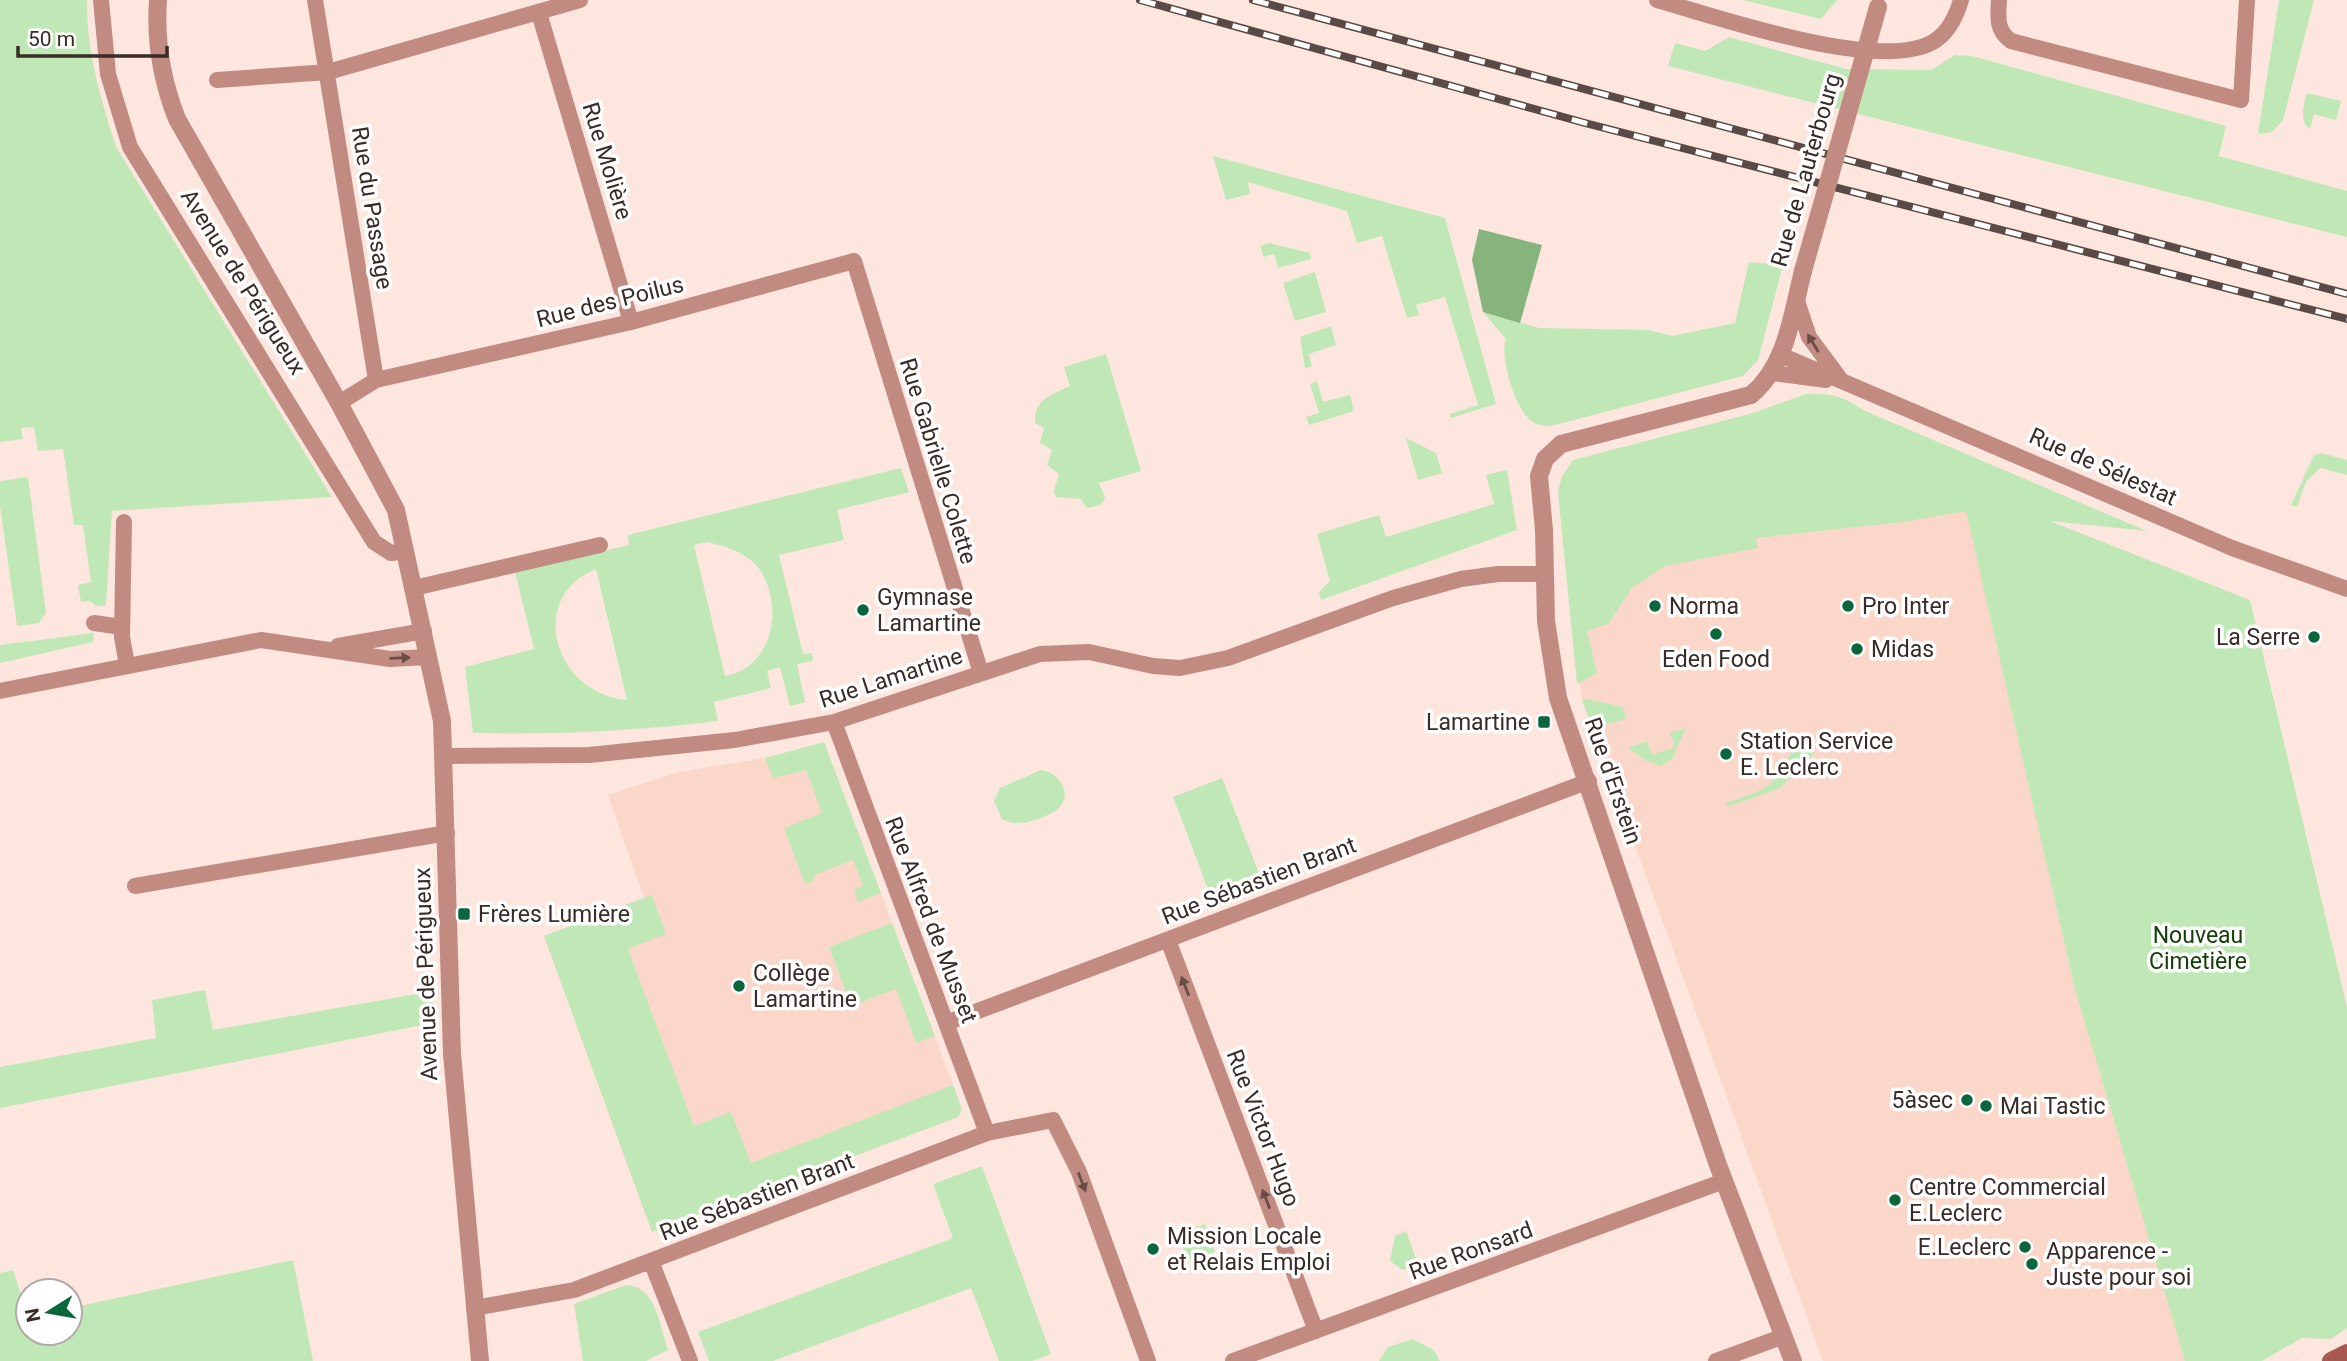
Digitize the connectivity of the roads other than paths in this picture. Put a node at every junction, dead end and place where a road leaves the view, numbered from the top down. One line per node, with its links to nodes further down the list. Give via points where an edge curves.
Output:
1 (101, 0): 23 (street, Avenue de Périgueux, via 108,74 131,147 374,542 391,553)
2 (158, 0): 20 (street, Avenue de Périgueux, via 159,61 177,119)
3 (315, 0): 11 (street, Rue du Passage)
4 (580, 0): 10 (street)
5 (1657, 0): 6 (street, via 1828,45 1882,52 1931,43 1947,30)
6 (1961, 0)
7 (1999, 0): 8 (street, via 1997,23 2011,41 2241,100)
8 (2247, 0)
9 (1879, 4): 14 (street, Rue de Lauterbourg, bridge)
10 (539, 13): 11 (street); 15 (street, Rue Molière)
11 (328, 72): 12 (street); 18 (street, Rue du Passage)
12 (217, 80)
13 (854, 261): 15 (street, Rue des Poilus); 33 (street, Rue Gabrielle Colette)
14 (1796, 298): 16 (street, Rue de Lauterbourg); 19 (street, Rue de Sélestat, one-way to 14, via 1809,337)
15 (631, 322): 18 (street, Rue des Poilus)
16 (1781, 355): 17 (street, Rue d'Erstein); 19 (street, Rue de Sélestat)
17 (1772, 373): 19 (street, Rue de Sélestat); 24 (street, Rue d'Erstein, via 1752,395 1572,440 1549,453 1539,476)
18 (376, 380): 20 (street)
19 (1843, 381): 26 (street, Rue de Sélestat, via 2218,542)
20 (339, 403): 23 (street, Avenue de Périgueux, via 396,510)
21 (124, 522): 28 (street)
22 (600, 545): 25 (street)
23 (406, 551): 25 (street, Avenue de Périgueux)
24 (1543, 574): 33 (street, Rue Lamartine, via 1461,579 1228,658 1180,668 1064,651); 37 (street, Rue d'Erstein, via 1552,676)
25 (414, 588): 29 (street, Avenue de Périgueux)
26 (2347, 589)
27 (94, 623): 28 (street)
28 (122, 627): 32 (street)
29 (424, 631): 30 (street); 31 (street, Avenue de Périgueux)
30 (322, 649): 31 (street, one-way to 31, via 390,659); 32 (street, via 261,640)
31 (429, 657): 36 (street, Avenue de Périgueux)
32 (127, 665): 34 (street)
33 (981, 673): 35 (street, Rue Lamartine)
34 (0, 691)
35 (834, 722): 36 (street, Rue Lamartine, via 735,740 593,754); 41 (street, Rue Alfred de Musset)
36 (445, 756): 38 (street, Avenue de Périgueux)
37 (1589, 781): 40 (street, Rue Sébastien Brant); 43 (street, Rue d'Erstein)
38 (447, 833): 39 (street); 45 (street, Avenue de Périgueux, via 452,1054)
39 (135, 886)
40 (1168, 940): 41 (street, Rue Sébastien Brant); 46 (street, Rue Victor Hugo, one-way to 40)
41 (946, 1023): 42 (street, Rue Alfred de Musset)
42 (987, 1133): 44 (street, Rue Sébastien Brant); 51 (street, Rue Sébastien Brant, one-way to 51, via 1053,1120 1079,1172)
43 (1724, 1181): 46 (street, Rue Ronsard); 47 (street, Rue d'Erstein)
44 (651, 1261): 45 (street, Rue Sébastien Brant, via 574,1290); 50 (street)
45 (474, 1308): 49 (street, Avenue de Périgueux)
46 (1316, 1331): 52 (street, Rue Ronsard)
47 (1784, 1336): 53 (street); 54 (street, Rue d'Erstein)
48 (2347, 1353): 55 (main road)
49 (480, 1361)
50 (690, 1361)
51 (1148, 1361)
52 (1233, 1361)
53 (1716, 1361)
54 (1793, 1361)
55 (2331, 1361)

